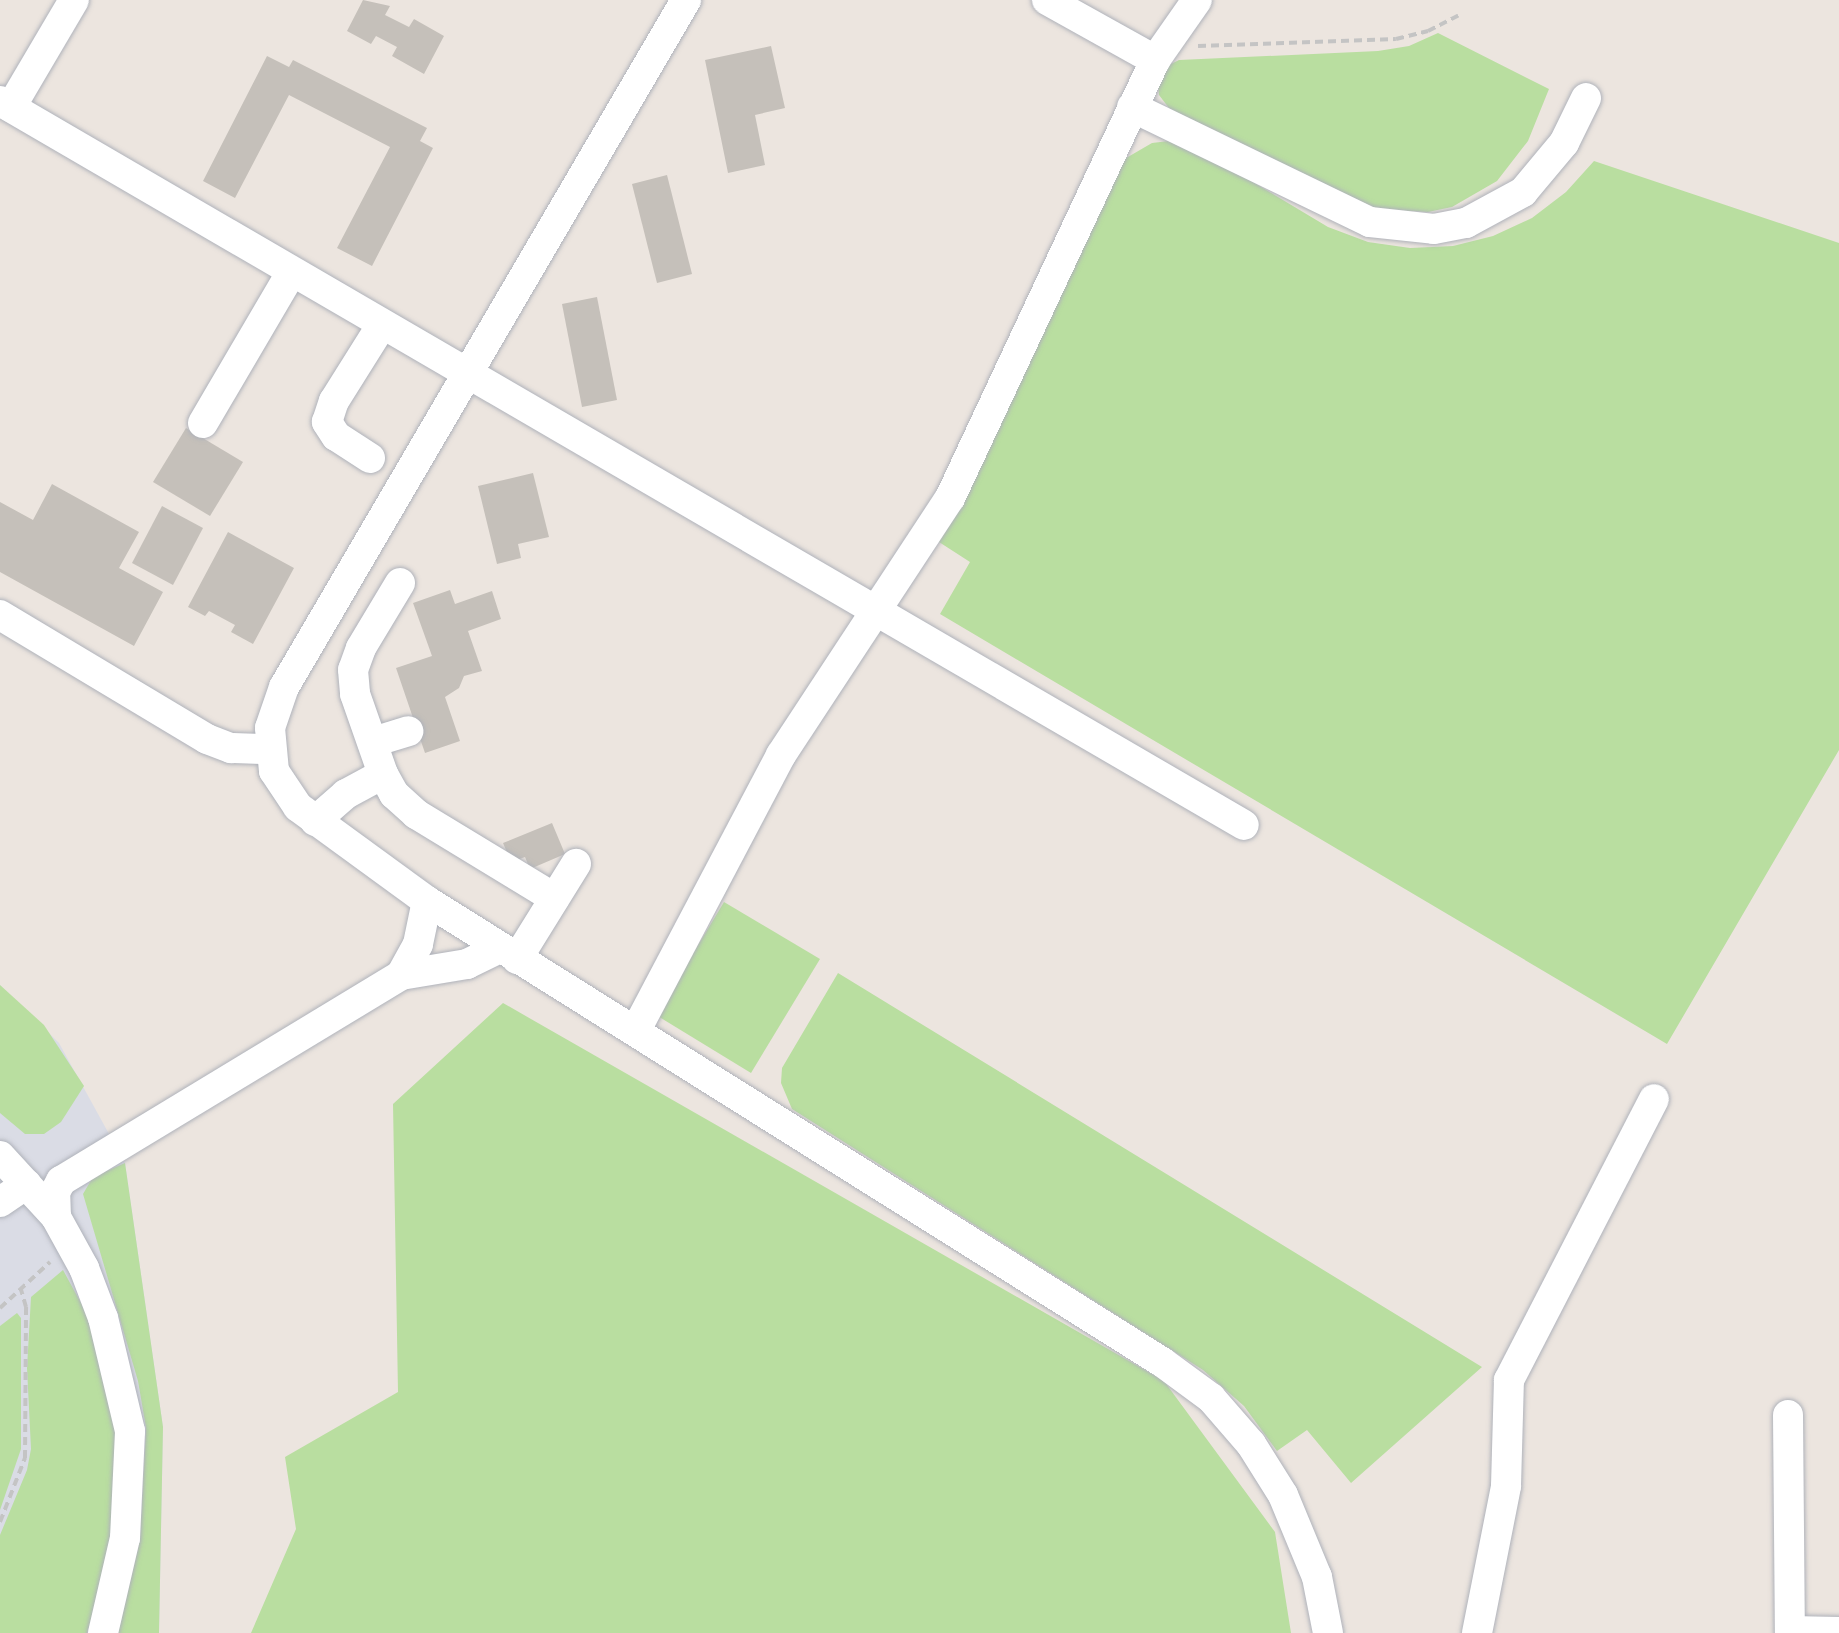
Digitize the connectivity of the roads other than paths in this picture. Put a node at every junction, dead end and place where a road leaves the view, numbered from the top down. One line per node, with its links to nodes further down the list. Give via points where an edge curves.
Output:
1 (74, 0): 7 (lane)
2 (686, 0): 11 (lane)
3 (1047, 0): 5 (lane)
4 (1197, 0): 5 (lane)
5 (1160, 54): 8 (lane)
6 (1586, 98): 8 (lane, via 1564,142 1524,192 1466,223 1434,229 1370,222)
7 (6, 104): 9 (lane)
8 (1132, 107): 15 (lane, via 950,498)
9 (291, 273): 10 (lane); 12 (lane)
10 (382, 326): 11 (lane); 13 (lane, via 327,422)
11 (467, 376): 15 (lane); 19 (lane, via 284,687 274,706)
12 (203, 422)
13 (370, 458)
14 (400, 582): 18 (lane, via 354,670 355,694)
15 (873, 610): 22 (lane); 28 (lane, via 758,794)
16 (0, 615): 19 (lane, via 207,739 231,748)
17 (408, 732): 18 (lane)
18 (373, 742): 20 (lane)
19 (270, 749): 21 (lane, via 284,790)
20 (383, 774): 21 (lane); 24 (lane, via 416,814)
21 (315, 820): 25 (lane)
22 (1244, 825)
23 (576, 864): 24 (lane)
24 (554, 898): 26 (lane)
25 (427, 901): 26 (lane); 27 (lane, via 418,944)
26 (508, 954): 27 (lane); 28 (lane)
27 (401, 976): 33 (lane, via 70,1172 55,1192)
28 (636, 1030): 38 (lane, via 1212,1398 1283,1495 1317,1578)
29 (1654, 1099): 39 (lane, via 1509,1380 1506,1486)
30 (0, 1156): 31 (lane)
31 (26, 1184): 32 (lane); 33 (lane)
32 (0, 1202)
33 (64, 1229): 37 (lane, via 110,1338 130,1431 124,1538)
34 (1788, 1415): 35 (lane)
35 (1790, 1632): 36 (lane)
36 (1839, 1632)
37 (103, 1633)
38 (1328, 1633)
39 (1477, 1633)

